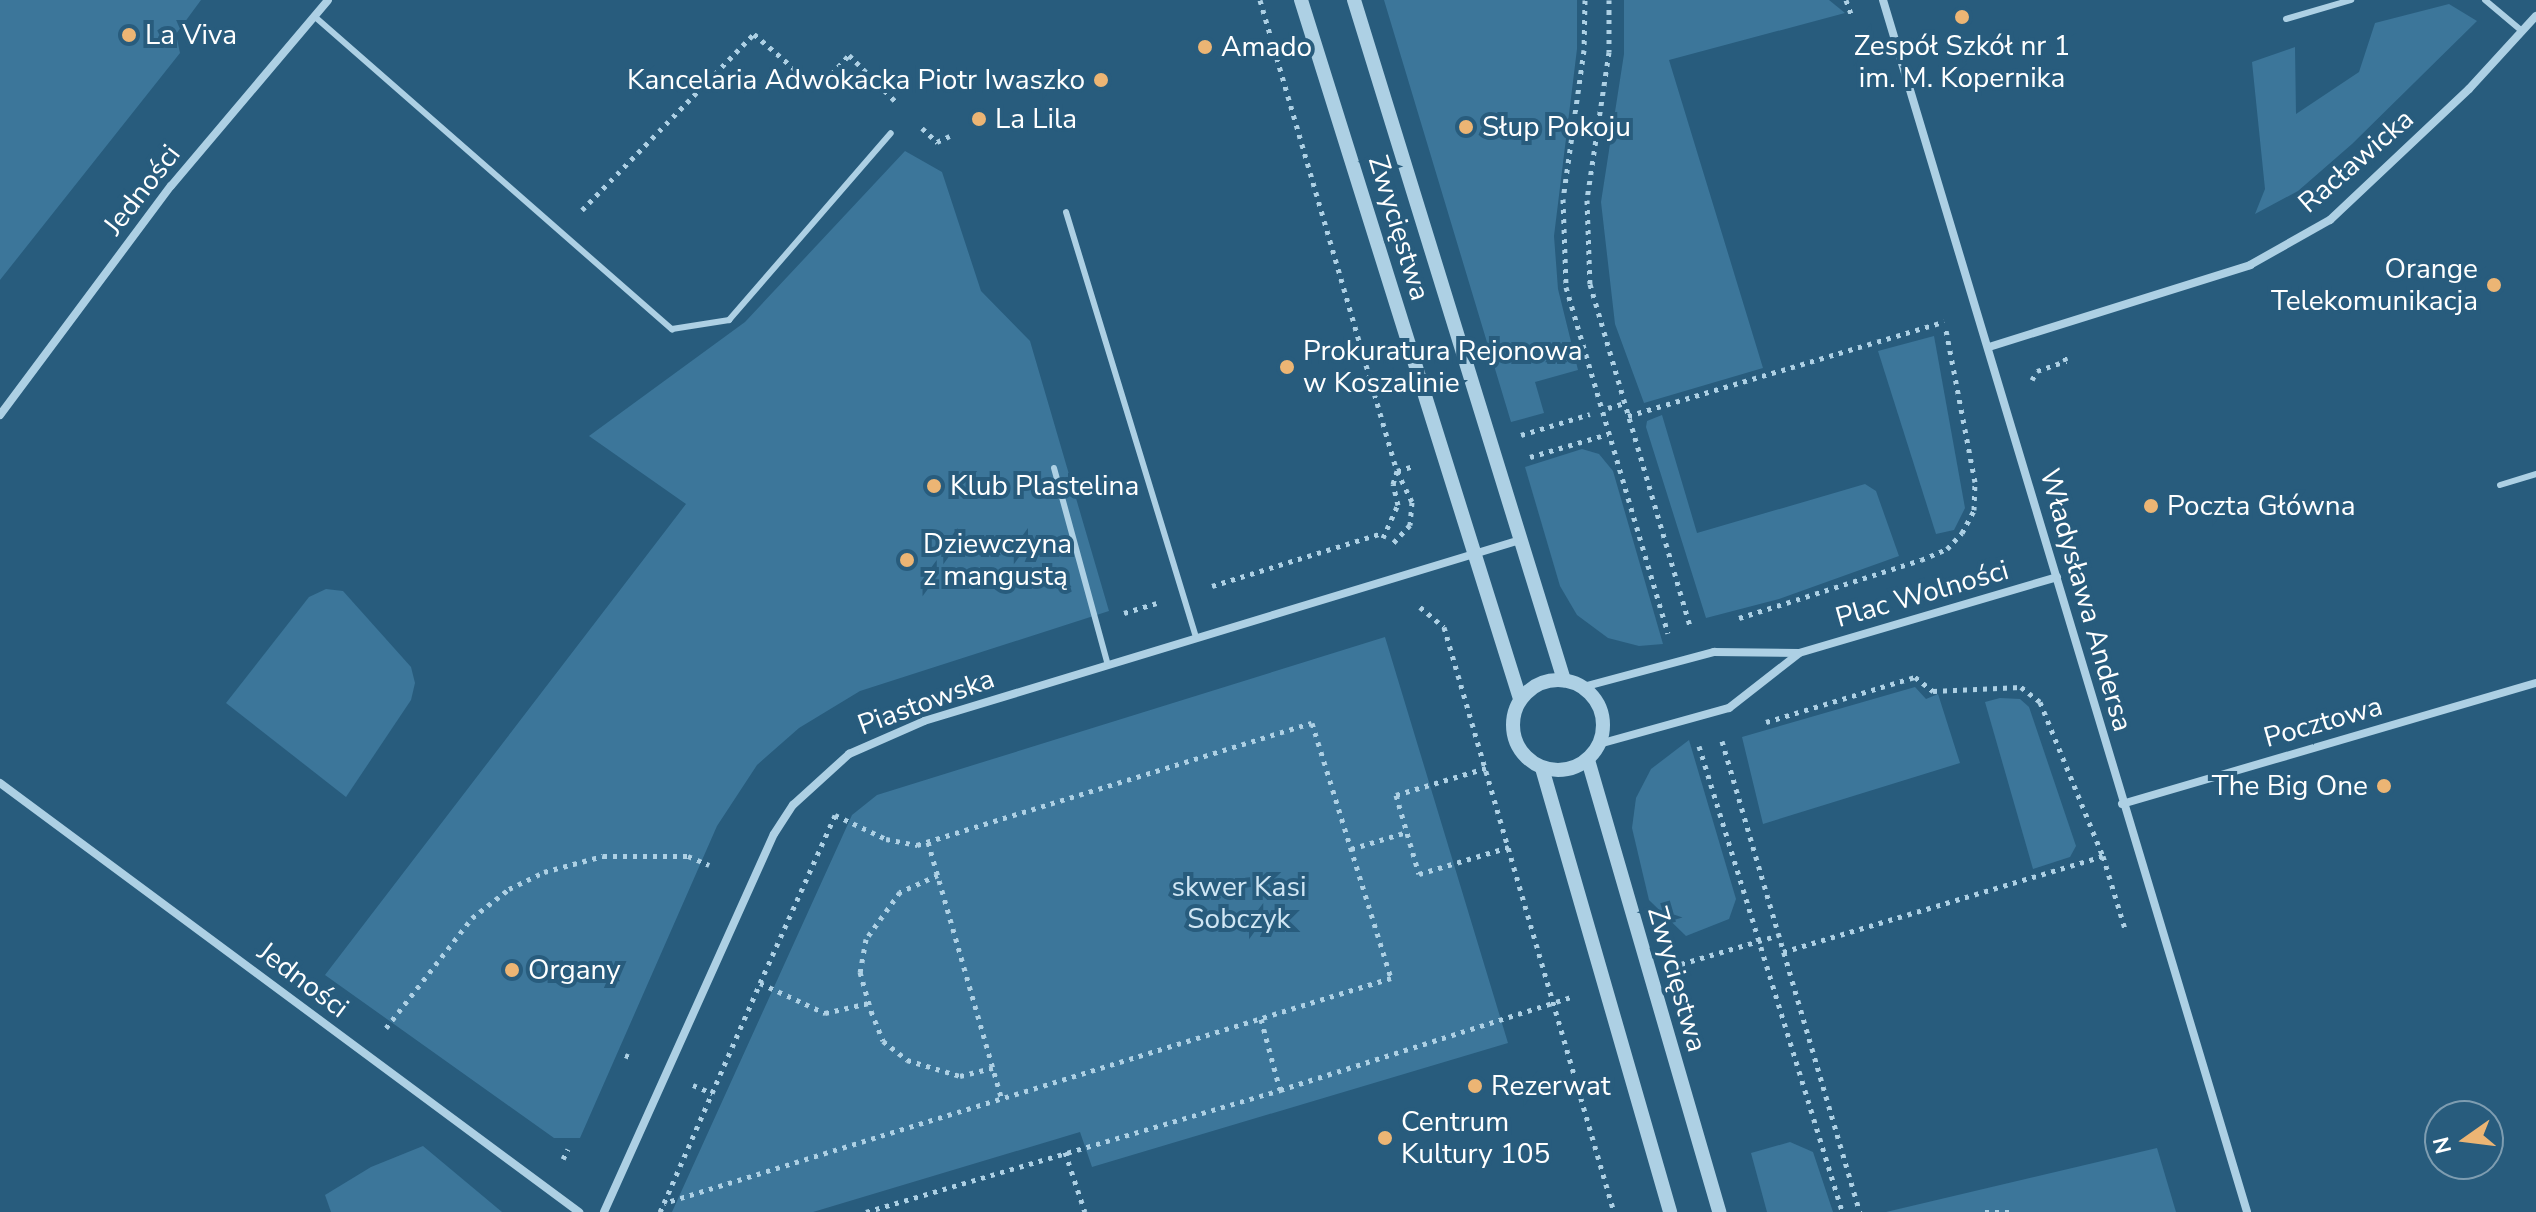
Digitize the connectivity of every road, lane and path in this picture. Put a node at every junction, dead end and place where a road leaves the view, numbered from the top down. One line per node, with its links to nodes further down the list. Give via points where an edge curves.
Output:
1 (328, 0): 11 (street, Jedności)
2 (1260, 0): 33 (path)
3 (1301, 0): 38 (street, Zwycięstwa)
4 (1354, 0): 36 (street, Zwycięstwa)
5 (1585, 0): 28 (path, via 1584,50 1563,199 1562,256 1571,316)
6 (1609, 0): 23 (path, via 1609,52 1587,200 1586,255 1595,311)
7 (1846, 0): 14 (path)
8 (1883, 0): 22 (street, Władysława Andersa)
9 (2351, 0): 13 (lane)
10 (2485, 0): 15 (lane)
11 (314, 16): 19 (lane); 26 (street, Jedności, via 171,186)
12 (2536, 16): 15 (street, Racławicka)
13 (2286, 19)
14 (1855, 29)
15 (2522, 31): 22 (street, Racławicka, via 2469,89 2330,220 2250,265)
16 (849, 55): 19 (path, via 818,89 754,34)
17 (891, 133): 19 (lane, via 729,320 672,329)
18 (1066, 212): 46 (lane)
19 (562, 231)
20 (1940, 307): 21 (path)
21 (1944, 322): 27 (path); 44 (path, via 1975,482 1974,510 1962,533 1947,549 1921,560)
22 (1989, 347): 39 (street, Władysława Andersa)
23 (1624, 403): 24 (path); 27 (path)
24 (1608, 408)
25 (1590, 414): 29 (path)
26 (0, 415)
27 (1628, 416): 45 (path, via 1693,636)
28 (1608, 434): 30 (path); 47 (path)
29 (1512, 438)
30 (1519, 461)
31 (1415, 466): 33 (path)
32 (1054, 468): 49 (lane)
33 (1397, 471): 37 (path, via 1410,491 1414,512 1406,534); 40 (path, via 1393,484 1398,505 1382,536)
34 (2536, 474): 35 (lane)
35 (2500, 485)
36 (1520, 540): 38 (street, Piastowska); 50 (street, Zwycięstwa)
37 (1385, 546)
38 (1475, 552): 46 (street, Piastowska); 53 (street, Zwycięstwa)
39 (2057, 577): 48 (street, Plac Wolności); 62 (street, Władysława Andersa)
40 (1203, 588)
41 (1165, 600): 43 (path)
42 (1414, 608): 59 (path, via 1424,606 1444,627)
43 (1112, 616)
44 (1731, 621)
45 (1702, 630)
46 (1196, 637): 49 (street, Piastowska)
47 (1671, 646)
48 (1799, 653): 52 (street, Plac Wolności, via 1714,652); 57 (street, Plac Wolności, via 1729,708)
49 (1108, 665): 87 (street, Piastowska, via 879,738 839,762 793,805 753,878)
50 (1564, 680): 52 (street); 53 (street, via 1547,680)
51 (2536, 683): 62 (street, Pocztowa)
52 (1583, 687): 57 (street, via 1602,713)
53 (1520, 699): 60 (street, Zwycięstwa, via 1513,722 1517,747)
54 (1751, 726): 67 (path, via 1915,677 1933,691 2021,687 2040,702)
55 (1731, 733): 71 (path, via 1720,733)
56 (1697, 737): 94 (path)
57 (1599, 744): 58 (street)
58 (1588, 760): 60 (street, via 1574,768); 93 (street, Zwycięstwa)
59 (1486, 768): 63 (path, via 1396,795); 65 (path)
60 (1542, 768): 92 (street, Zwycięstwa)
61 (0, 783): 86 (street, Jedności)
62 (2122, 804): 98 (street, Władysława Andersa)
63 (1407, 832): 65 (path, via 1419,874); 66 (path)
64 (928, 842): 66 (path, via 1312,723); 69 (path); 72 (path, via 886,839 835,815)
65 (1509, 847): 73 (path)
66 (1351, 849): 75 (path, via 1391,978)
67 (2103, 856): 70 (path); 71 (path)
68 (709, 865): 76 (path, via 688,856 603,856 544,872 509,889 472,918)
69 (938, 875): 74 (path, via 900,892 866,939 860,972); 79 (path)
70 (2129, 940)
71 (1783, 952): 95 (path)
72 (760, 983): 74 (path, via 825,1013); 85 (path)
73 (1555, 1002): 80 (path); 91 (path)
74 (869, 1003): 79 (path, via 883,1041 907,1060 960,1076)
75 (1261, 1019): 80 (path); 81 (path)
76 (386, 1028)
77 (625, 1055): 78 (path)
78 (632, 1058)
79 (993, 1068): 81 (path)
80 (1280, 1090): 83 (path)
81 (1002, 1100): 85 (path)
82 (568, 1149): 84 (path)
83 (1065, 1152): 89 (path); 90 (path)
84 (563, 1159)
85 (664, 1203): 88 (path)
86 (579, 1212)
87 (604, 1212)
88 (660, 1212)
89 (866, 1212)
90 (1085, 1212)
91 (1614, 1212)
92 (1670, 1212)
93 (1719, 1212)
94 (1842, 1212)
95 (1860, 1212)
96 (1985, 1212): 97 (path)
97 (2012, 1212)
98 (2247, 1212)

